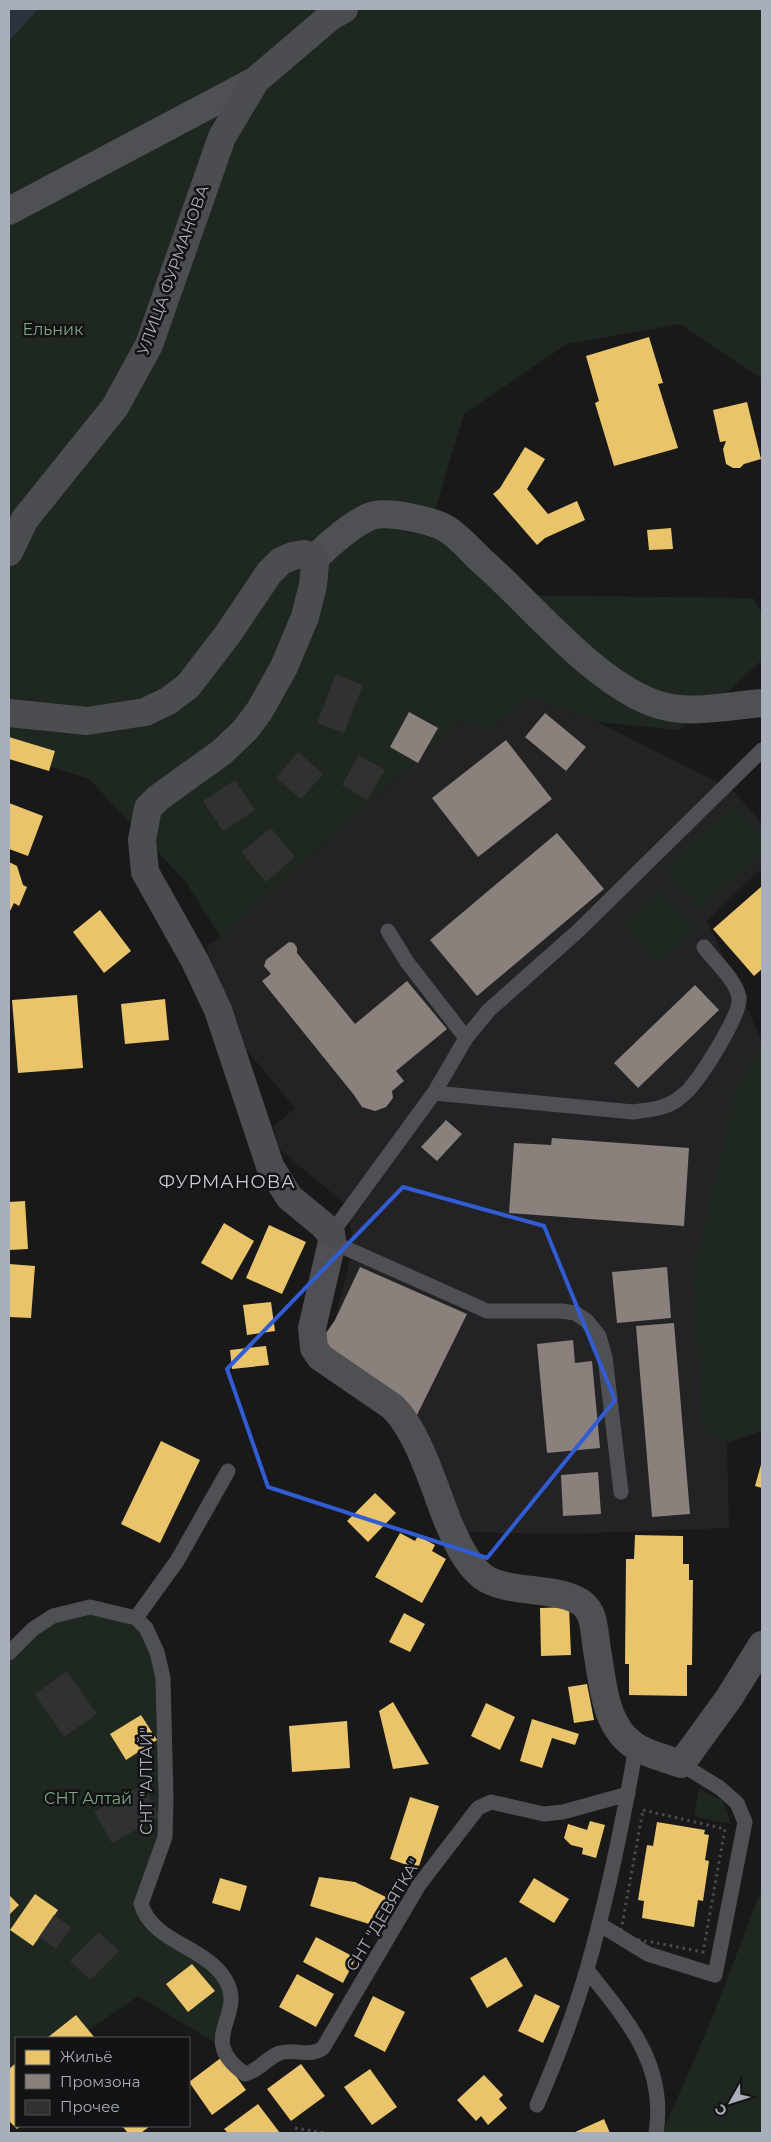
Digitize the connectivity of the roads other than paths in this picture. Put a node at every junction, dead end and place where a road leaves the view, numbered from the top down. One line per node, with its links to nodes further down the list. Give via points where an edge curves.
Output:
1 (344, 9): 2 (street, УЛИЦА ФУРМАНОВА, via 330,17)
2 (256, 80): 3 (street, УЛИЦА ФУРМАНОВА); 4 (street, УЛИЦА ФУРМАНОВА, via 222,137 149,345 115,406 25,519)
3 (9, 211)
4 (9, 552)
5 (314, 559): 6 (street, via 347,530 375,515 413,517 446,529 610,680 654,703 684,710); 7 (street, via 304,554 293,556 281,561 268,573 228,634 188,686 168,701 145,712 87,721); 13 (street, via 313,586 306,617 260,710 222,752 148,808 142,840 145,872 195,961 218,1010 270,1166 290,1197 323,1225)
6 (762, 703)
7 (9, 713)
8 (762, 750): 11 (lane, via 578,931 489,1010)
9 (388, 932): 11 (lane)
10 (704, 948): 12 (lane, via 734,985 740,1004 734,1020 691,1088 675,1101 655,1109 633,1112)
11 (466, 1038): 12 (lane)
12 (434, 1094): 13 (lane)
13 (332, 1238): 15 (lane, via 486,1311 561,1311 575,1313 587,1321 598,1336 605,1357); 19 (street, via 312,1328 314,1348 320,1357 402,1416 467,1562 483,1577 499,1584 570,1596 580,1600 591,1613 607,1706 625,1738)
14 (228, 1471): 16 (lane, via 176,1561)
15 (621, 1492)
16 (136, 1618): 18 (lane, via 90,1607 52,1616); 24 (lane, СНТ "АЛТАЙ", via 146,1628 157,1652 163,1678 166,1798 165,1837 141,1904 164,1934 205,1957 227,1981 231,2002)
17 (762, 1645): 20 (street, via 729,1698)
18 (9, 1652)
19 (636, 1747): 20 (street); 21 (lane)
20 (681, 1764): 22 (lane, via 720,1788 737,1803 745,1822 715,1975 648,1954)
21 (628, 1794): 22 (lane); 24 (lane, СНТ "ДЕВЯТКА", via 544,1814 504,1804 483,1804 418,1885 323,2048 312,2053 278,2053 253,2072 245,2074)
22 (599, 1924): 23 (lane)
23 (587, 1970): 25 (lane); 26 (lane, via 640,2044 657,2086 660,2112)
24 (222, 2048)
25 (538, 2105)
26 (656, 2133)

